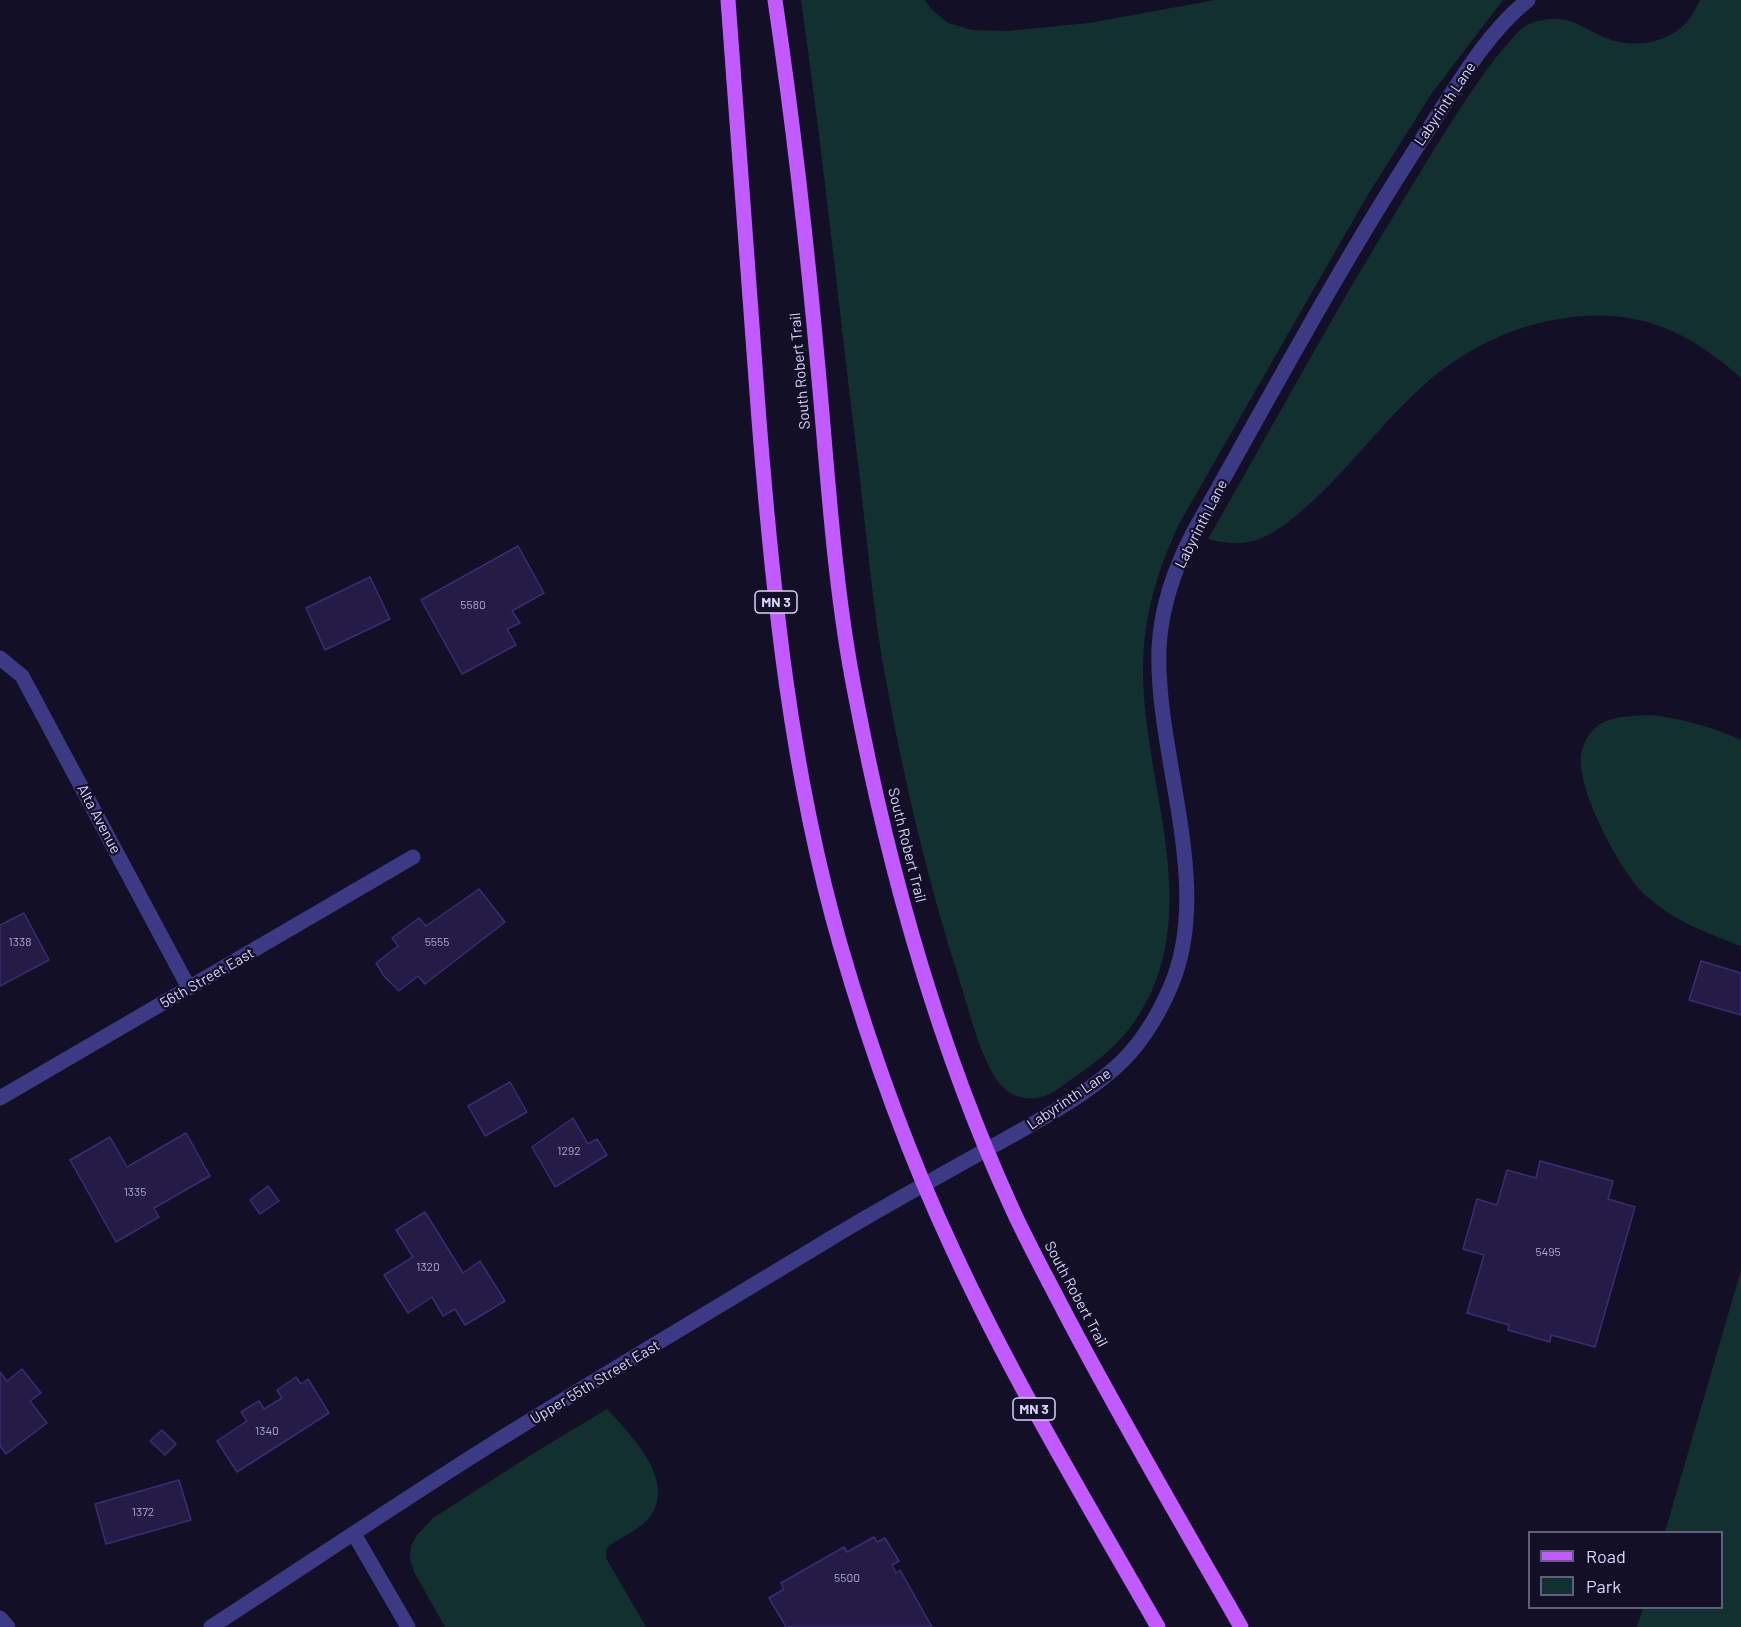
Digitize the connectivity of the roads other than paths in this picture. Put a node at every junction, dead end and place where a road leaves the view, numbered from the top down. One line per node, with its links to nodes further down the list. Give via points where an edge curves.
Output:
1 (728, 0): 9 (main road, MN 3, via 765,507 792,728 805,801 840,943 887,1089)
2 (775, 0): 8 (main road, South Robert Trail, via 798,169 832,524 854,688 879,811 911,932 942,1033)
3 (1528, 0): 8 (street, Labyrinth Lane, via 1477,57 1413,152 1178,564 1161,632 1160,674 1186,876 1186,924 1181,959 1160,1010 1145,1036 1114,1069 1068,1103)
4 (0, 658): 6 (street, Alta Avenue, via 22,676)
5 (413, 857): 6 (street, 56th Street East)
6 (189, 988): 7 (street, 56th Street East)
7 (0, 1098)
8 (986, 1150): 9 (street, Upper 55th Street East); 16 (main road, South Robert Trail, via 1078,1337)
9 (924, 1185): 10 (street, Upper 55th Street East, via 490,1445); 15 (main road, MN 3, via 1013,1371)
10 (354, 1534): 13 (street, Upper 55th Street East); 14 (street)
11 (0, 1618): 12 (street)
12 (8, 1627)
13 (211, 1627)
14 (408, 1627)
15 (1158, 1627)
16 (1241, 1627)

